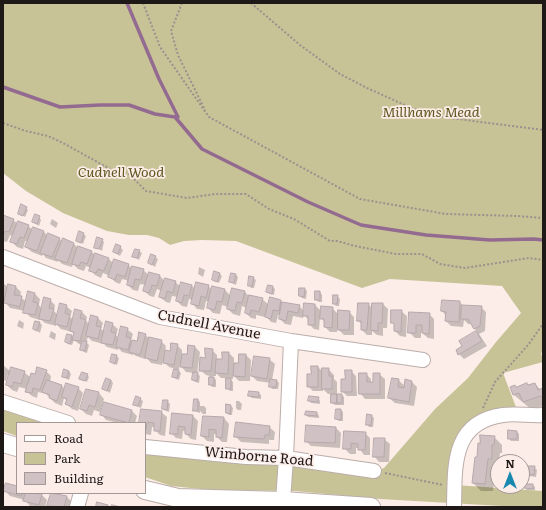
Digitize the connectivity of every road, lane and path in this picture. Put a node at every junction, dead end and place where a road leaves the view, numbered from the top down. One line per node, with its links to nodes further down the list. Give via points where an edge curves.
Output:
1 (143, 3): 4 (path, via 160,47)
2 (182, 3): 4 (path, via 171,31 178,55)
3 (251, 3): 6 (path, via 300,45 340,74 427,115)
4 (209, 117): 7 (path, via 360,199 446,214)
5 (3, 123): 9 (path, via 64,143 110,169 129,174 146,191 187,198 215,194 246,194 330,241 396,254 422,254 440,264 466,268 529,258)
6 (543, 130)
7 (543, 218)
8 (3, 257): 11 (street, Cudnell Avenue, via 160,317)
9 (543, 260)
10 (543, 324): 16 (path, via 495,382)
11 (290, 341): 12 (street, Cudnell Avenue); 20 (street)
12 (423, 360)
13 (3, 402): 15 (street)
14 (543, 415): 16 (street, via 505,414 480,422)
15 (65, 422)
16 (474, 427): 22 (street, via 457,453)
17 (3, 443): 18 (main road)
18 (16, 447)
19 (146, 447): 20 (street, Wimborne Road, via 246,457)
20 (286, 458): 21 (street, Wimborne Road); 25 (street)
21 (374, 471): 22 (path)
22 (454, 488): 29 (street)
23 (146, 490): 26 (main road, via 178,498)
24 (81, 494): 27 (street)
25 (283, 501): 26 (main road); 28 (main road)
26 (227, 503)
27 (77, 507)
28 (371, 507)
29 (454, 507)

